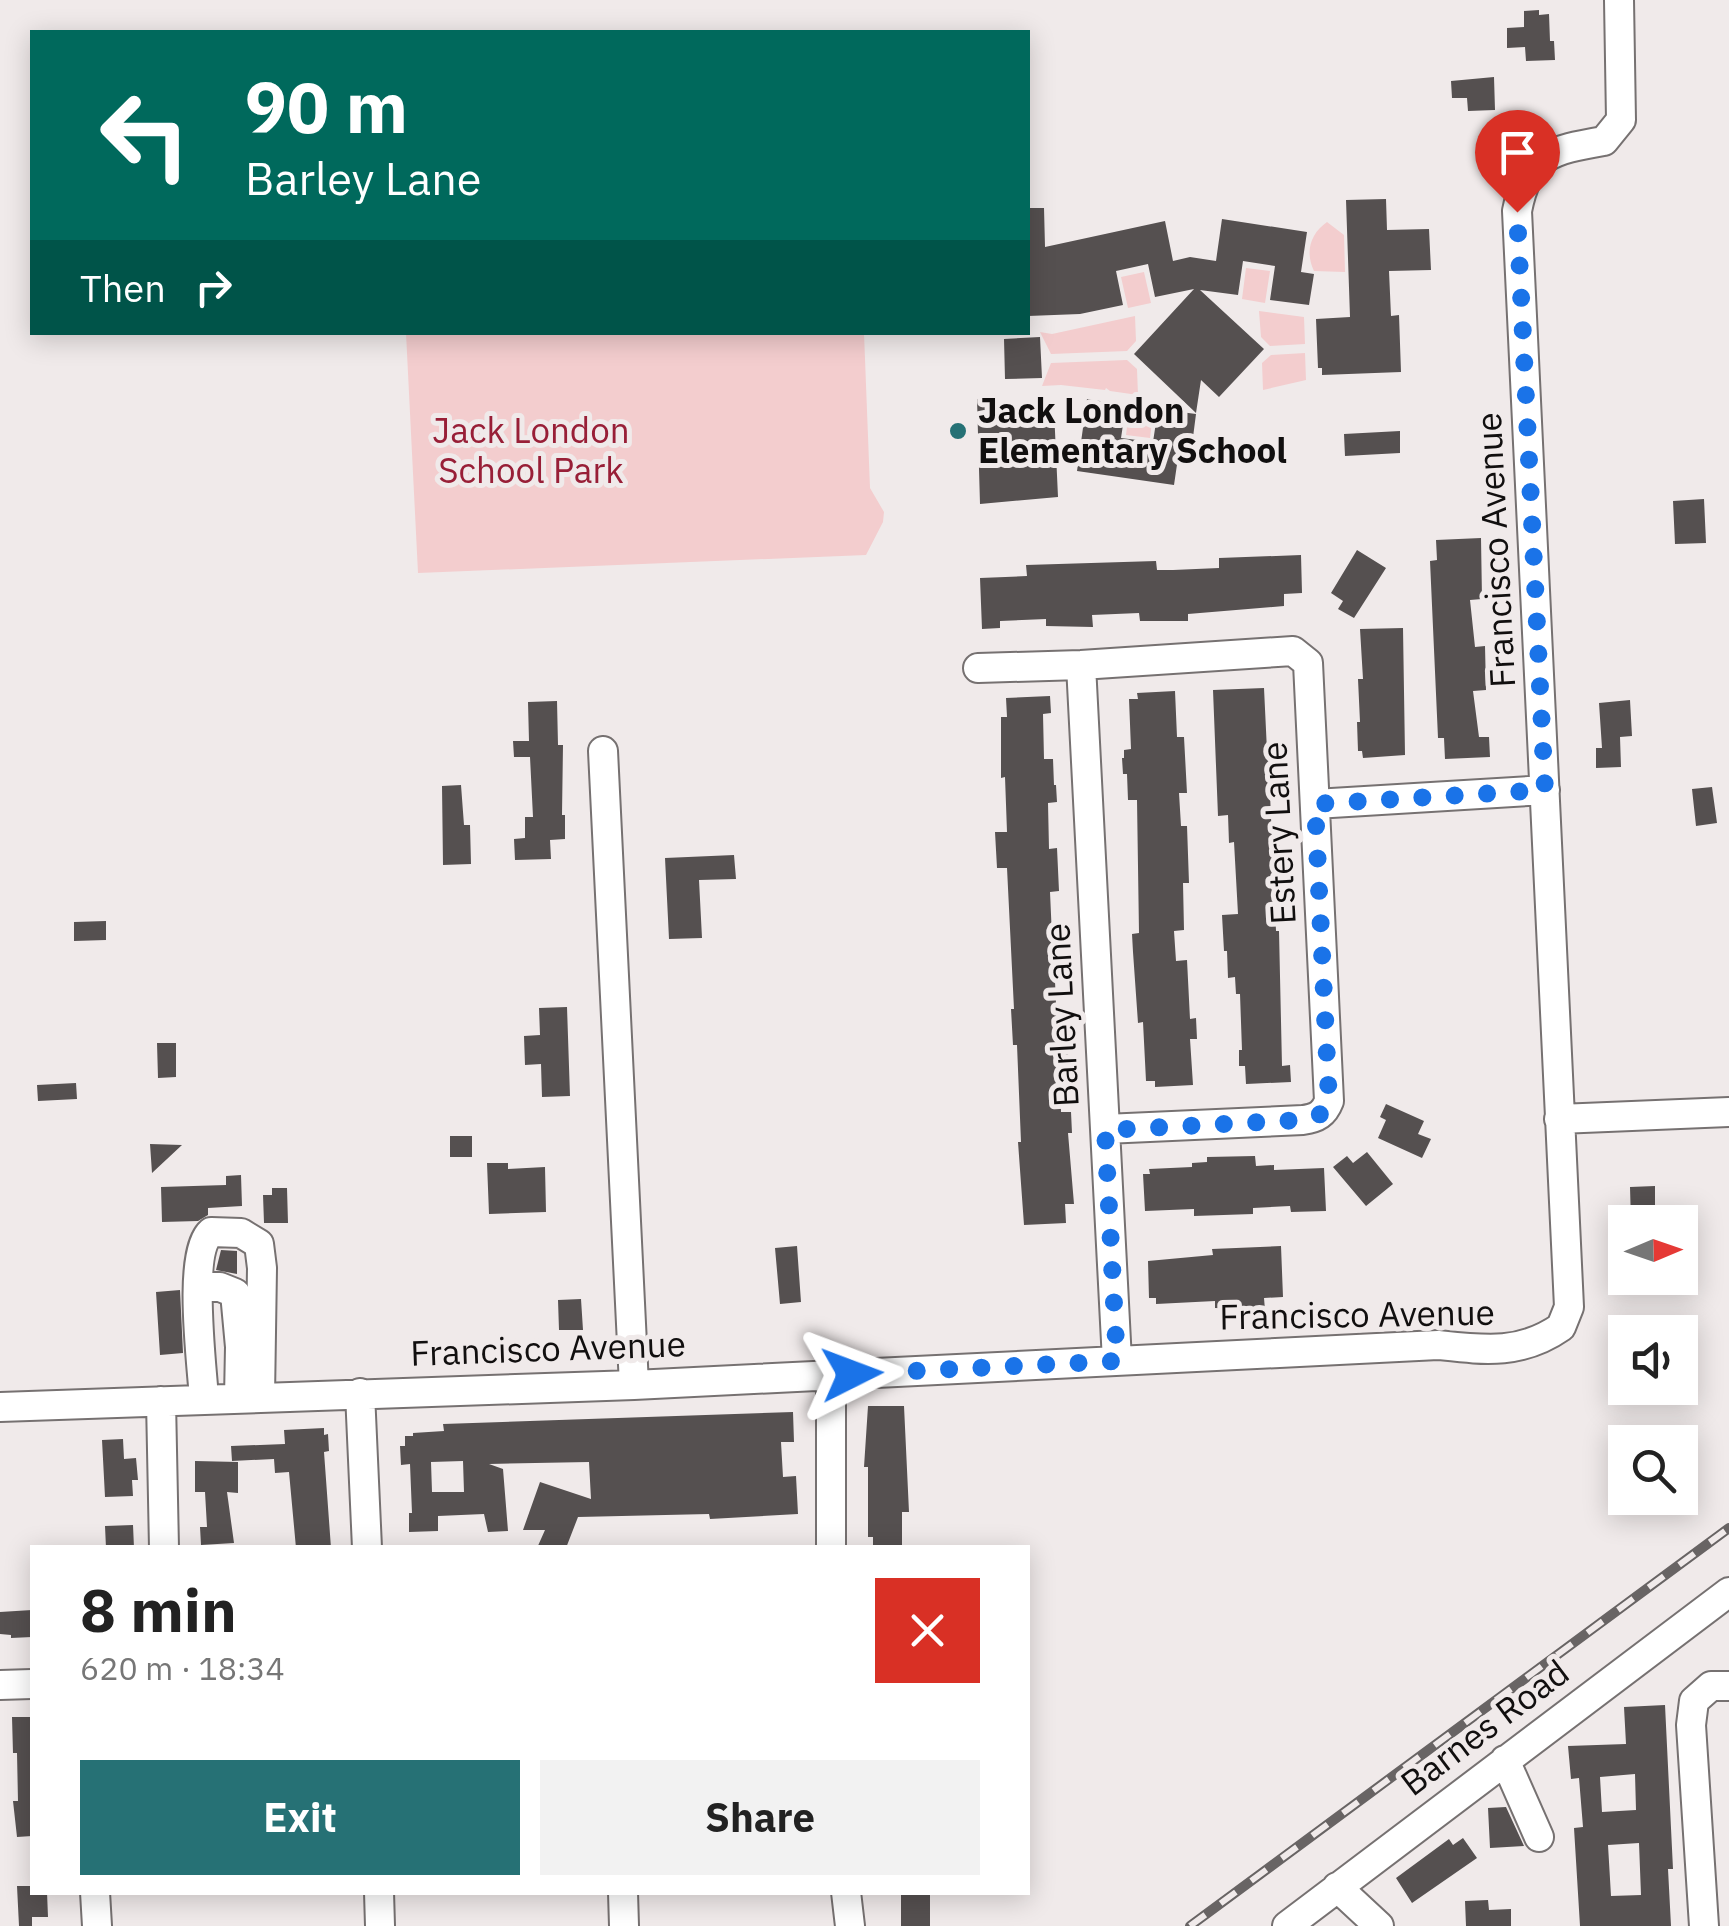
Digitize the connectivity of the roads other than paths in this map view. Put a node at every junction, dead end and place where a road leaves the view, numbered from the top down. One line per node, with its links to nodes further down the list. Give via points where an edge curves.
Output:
1 (1620, 0): 5 (street, Francisco Avenue, via 1621,137 1557,149 1536,165 1517,212)
2 (1081, 665): 3 (street, Estery Lane); 6 (street, Estery Lane, via 1302,656 1308,663); 9 (street, Barley Lane)
3 (978, 668)
4 (603, 751): 15 (street)
5 (1545, 790): 6 (street); 8 (street, Francisco Avenue)
6 (1315, 804): 9 (street, Estery Lane, via 1325,1111 1303,1120)
7 (1729, 1112): 8 (street)
8 (1559, 1119): 12 (street, Francisco Avenue, via 1568,1307 1550,1336 1497,1351 1438,1346)
9 (1105, 1130): 12 (street, Barley Lane)
10 (198, 1292): 11 (street, via 220,1286 236,1293); 13 (street); 17 (street, via 207,1234 255,1239 262,1268)
11 (240, 1360): 13 (street); 17 (street)
12 (1117, 1361): 14 (street, Francisco Avenue)
13 (202, 1363): 18 (street)
14 (832, 1375): 15 (street, Francisco Avenue); 23 (street)
15 (634, 1385): 16 (street, Francisco Avenue)
16 (360, 1393): 17 (street, Francisco Avenue); 22 (street)
17 (250, 1397): 18 (street, Francisco Avenue)
18 (204, 1399): 19 (street, Francisco Avenue)
19 (160, 1401): 20 (street, Francisco Avenue); 21 (street)
20 (0, 1407)
21 (164, 1545)
22 (367, 1545)
23 (830, 1545)
24 (1729, 1592): 28 (street, Barnes Road)
25 (30, 1684): 26 (street)
26 (0, 1685)
27 (1729, 1686): 42 (street, via 1711,1686 1694,1701 1692,1713)
28 (1506, 1760): 29 (street); 30 (street, Barnes Road)
29 (1538, 1837)
30 (1337, 1887): 40 (street, Barnes Road); 41 (street)
31 (96, 1895): 35 (street)
32 (379, 1895): 37 (street)
33 (623, 1895): 38 (street)
34 (846, 1895): 39 (street)
35 (97, 1926)
36 (364, 1926): 37 (street)
37 (382, 1926)
38 (624, 1926)
39 (850, 1926)
40 (1287, 1926)
41 (1379, 1926)
42 (1704, 1926)

